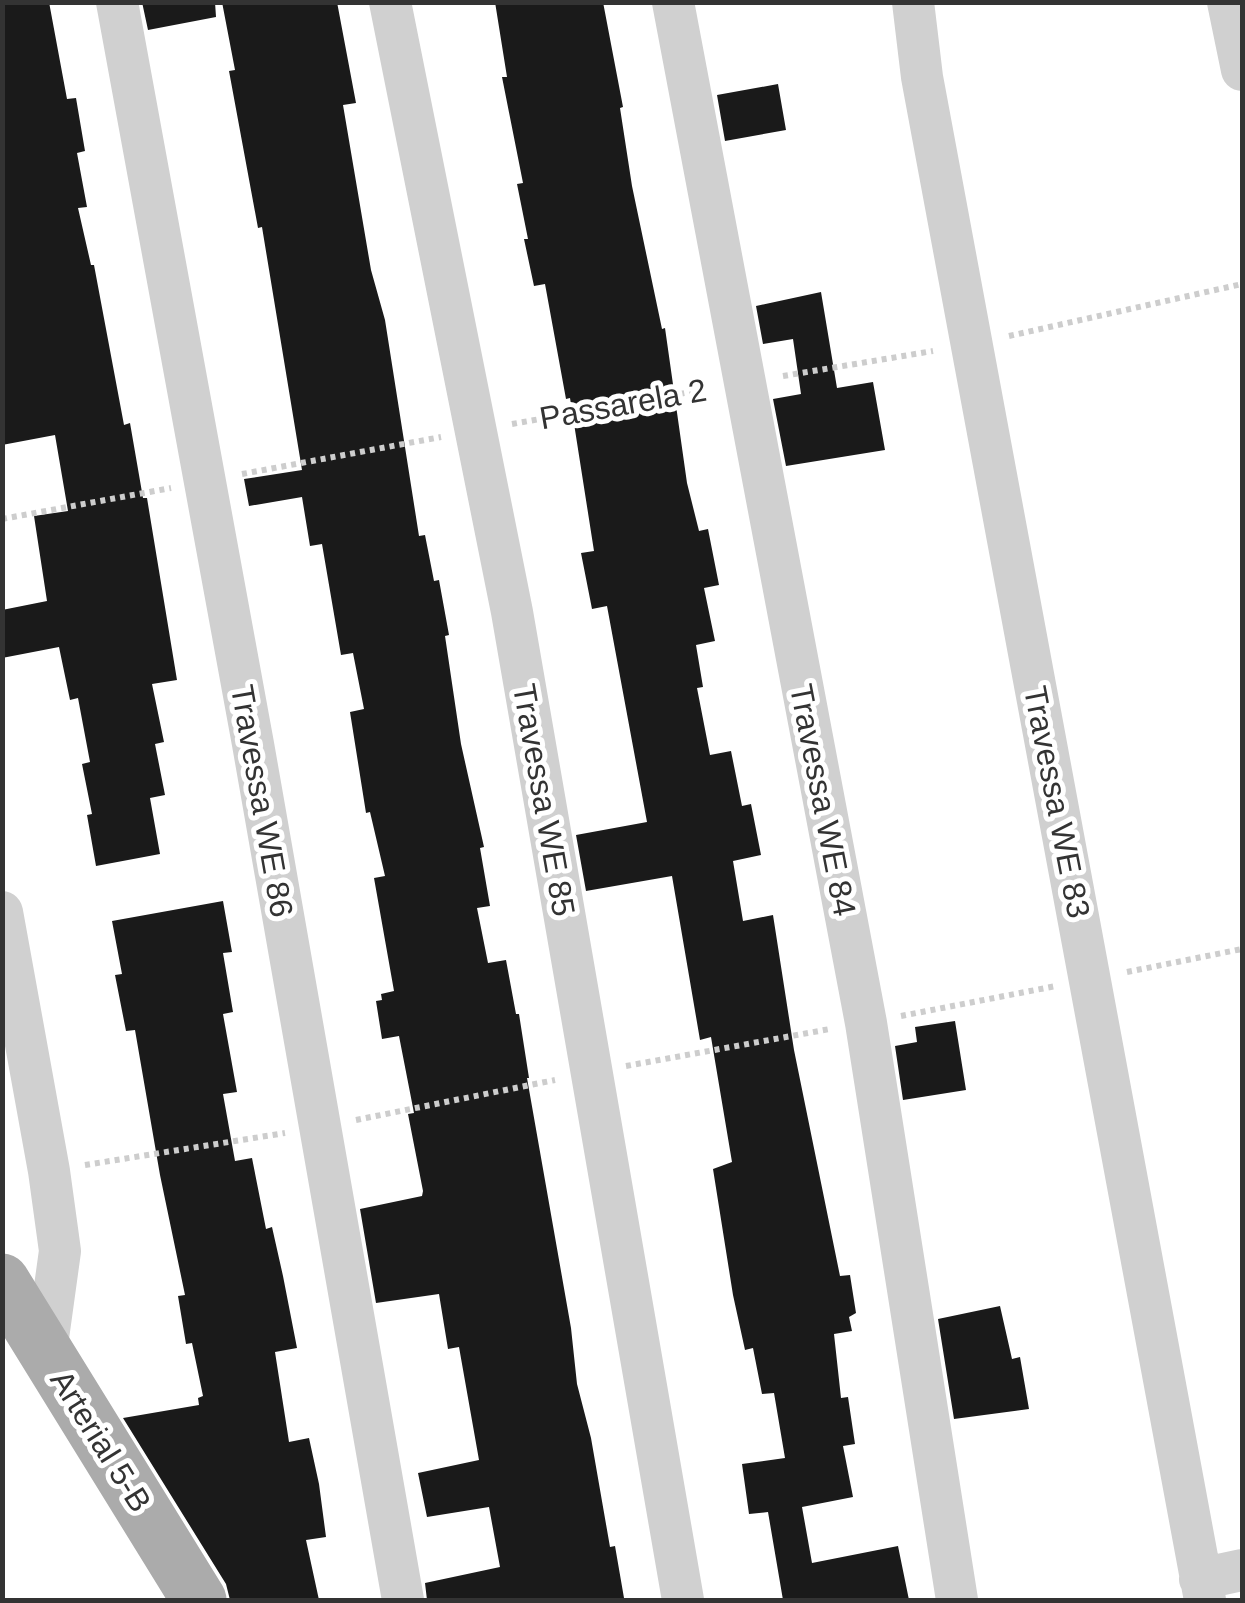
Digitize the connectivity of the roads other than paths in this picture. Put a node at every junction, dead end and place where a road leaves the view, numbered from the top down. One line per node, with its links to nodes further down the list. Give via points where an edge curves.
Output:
1 (117, 2): 13 (street, Travessa WE 86)
2 (390, 2): 14 (street, Travessa WE 85, via 512,612)
3 (673, 2): 15 (street, Travessa WE 84, via 866,1023)
4 (913, 2): 11 (street, Travessa WE 83)
5 (1228, 2): 6 (street)
6 (1242, 70)
7 (2, 912): 9 (street, via 60,1250)
8 (2, 1281): 9 (main road, Arterial 5-B)
9 (46, 1352): 12 (main road, Arterial 5-B)
10 (1242, 1570): 11 (street)
11 (1202, 1590)
12 (199, 1600)
13 (403, 1600)
14 (683, 1600)
15 (957, 1600)

